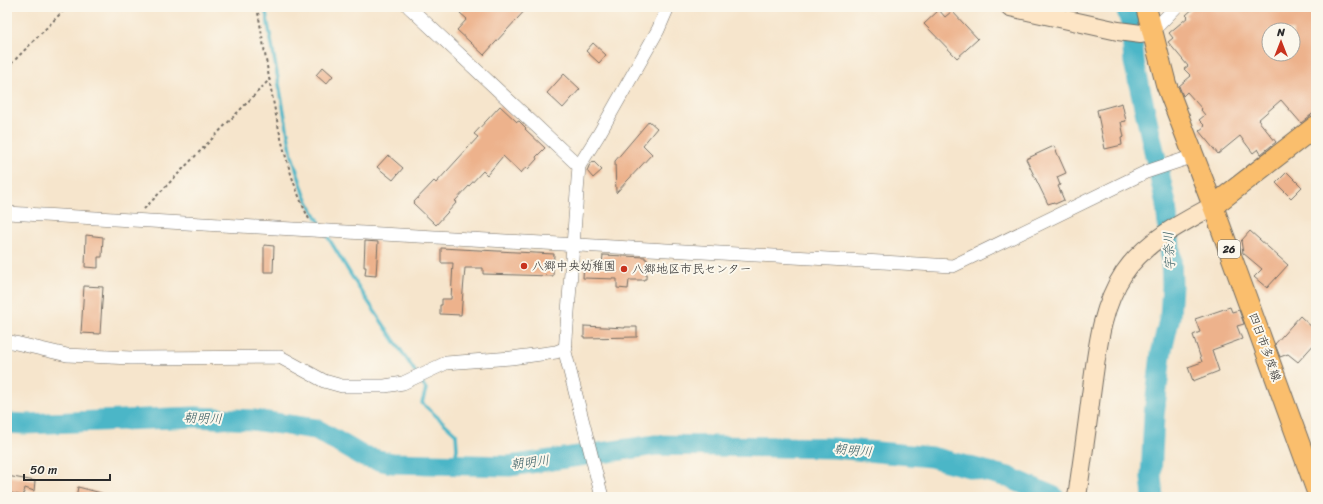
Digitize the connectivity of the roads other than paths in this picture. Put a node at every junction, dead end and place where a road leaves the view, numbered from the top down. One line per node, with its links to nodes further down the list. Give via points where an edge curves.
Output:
1 (409, 7): 9 (street)
2 (668, 7): 9 (street, via 658,30)
3 (1010, 7): 6 (street)
4 (1146, 7): 6 (main road, 四日市多度線 / 26)
5 (1176, 7): 6 (street)
6 (1140, 33): 8 (main road, 四日市多度線 / 26, via 1166,84)
7 (1316, 126): 10 (main road)
8 (1194, 156): 10 (main road, 四日市多度線 / 26); 12 (street, via 1152,170 953,266)
9 (578, 166): 12 (street)
10 (1213, 206): 15 (main road, 四日市多度線 / 26); 17 (street, via 1163,235 1141,254 1124,273 1110,300 1100,333)
11 (9, 210): 12 (street, via 139,221)
12 (574, 245): 14 (street)
13 (7, 341): 14 (street, via 67,355 131,358 280,358 342,386 384,386 403,383 446,363 511,358)
14 (565, 350): 16 (street)
15 (1316, 489)
16 (601, 492)
17 (1076, 497)

